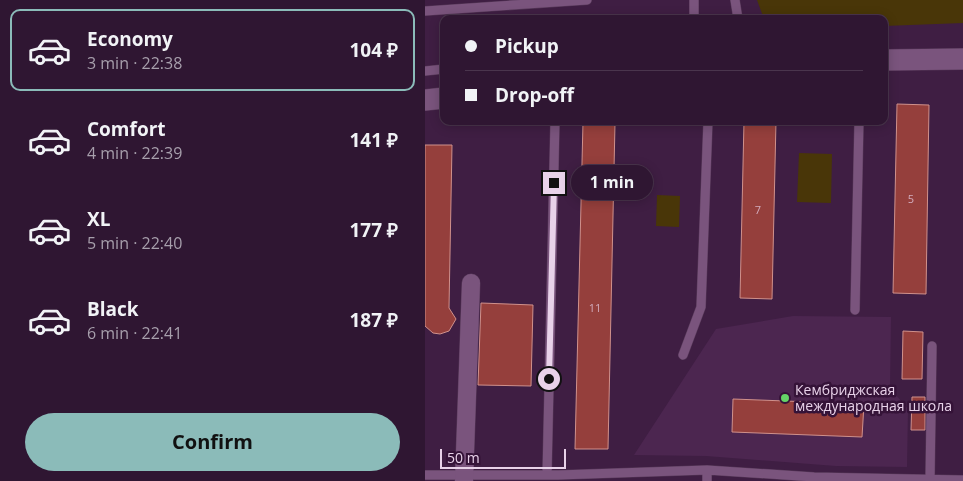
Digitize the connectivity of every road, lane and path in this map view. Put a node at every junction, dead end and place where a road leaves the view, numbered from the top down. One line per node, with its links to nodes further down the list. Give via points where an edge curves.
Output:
1 (587, 0): 4 (lane)
2 (694, 0): 5 (lane)
3 (735, 0): 6 (lane)
4 (425, 11)
5 (694, 15)
6 (737, 15)
7 (963, 59): 8 (street)
8 (888, 60)
9 (440, 69): 10 (lane)
10 (425, 71)
11 (440, 98): 12 (street)
12 (425, 100)
13 (555, 125): 22 (lane)
14 (708, 125): 19 (lane, via 701,307)
15 (859, 125): 17 (lane)
16 (471, 283): 24 (street)
17 (855, 310)
18 (932, 346): 26 (lane)
19 (683, 355)
20 (707, 470): 23 (lane); 26 (lane); 28 (lane)
21 (425, 475): 24 (lane)
22 (547, 475): 24 (lane); 25 (lane)
23 (647, 476): 25 (lane)
24 (464, 478)
25 (558, 478)
26 (930, 480): 27 (lane)
27 (963, 480)
28 (707, 481)

